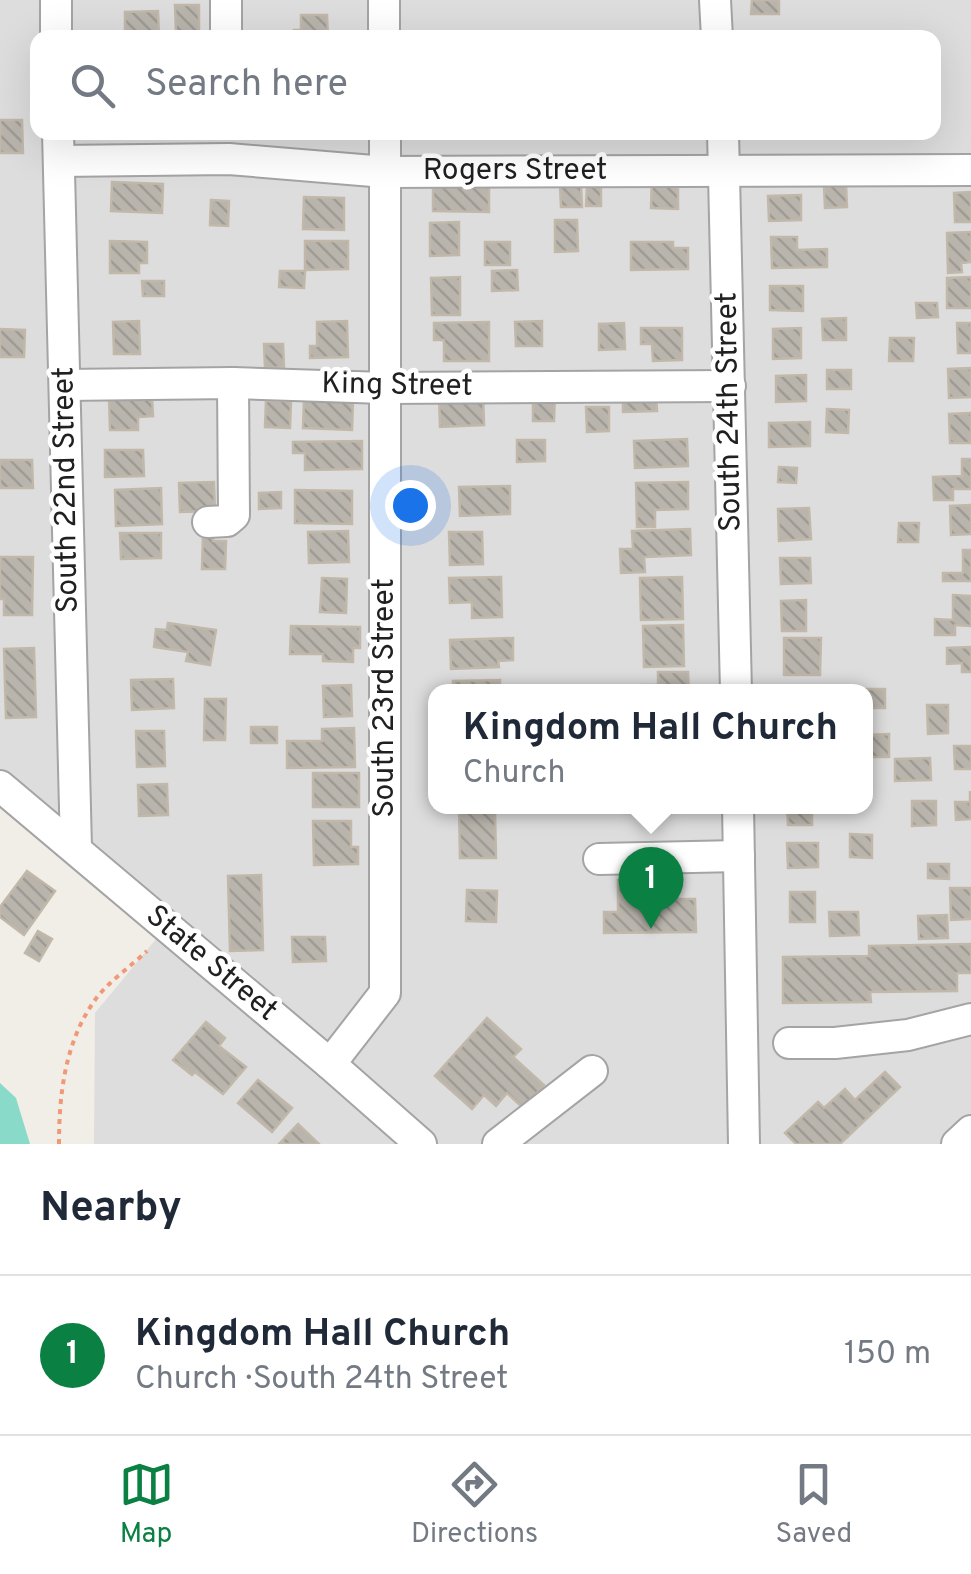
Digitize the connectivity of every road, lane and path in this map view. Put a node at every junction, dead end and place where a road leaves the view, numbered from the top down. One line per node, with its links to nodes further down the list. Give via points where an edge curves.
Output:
1 (56, 0): 5 (street)
2 (226, 0): 6 (street)
3 (384, 0): 7 (street)
4 (715, 0): 8 (street)
5 (56, 30)
6 (226, 30)
7 (384, 30)
8 (717, 30)
9 (384, 140): 15 (street, South 23rd Street)
10 (723, 140): 14 (street, South 24th Street)
11 (229, 146): 12 (street, Rogers Street); 15 (street, Rogers Street)
12 (59, 147): 17 (street, South 22nd Street)
13 (971, 170): 14 (street, Rogers Street)
14 (725, 171): 15 (street, Rogers Street); 18 (street, South 24th Street)
15 (385, 172): 19 (street, South 23rd Street)
16 (233, 383): 17 (street, King Street); 19 (street, King Street); 20 (street, via 234,515)
17 (64, 385): 24 (street, South 22nd Street)
18 (730, 386): 19 (street, King Street); 21 (street, South 24th Street)
19 (385, 388): 30 (street, South 23rd Street, via 385,993)
20 (208, 522)
21 (736, 684)
22 (0, 786): 24 (street, State Street)
23 (738, 814): 25 (street)
24 (76, 848): 30 (street, State Street)
25 (739, 856): 26 (street); 36 (street)
26 (599, 859)
27 (147, 951): 33 (path, via 95,998 68,1050)
28 (971, 1020): 29 (street, via 908,1035)
29 (789, 1043)
30 (330, 1064): 34 (street, State Street)
31 (592, 1071): 35 (street)
32 (971, 1131): 37 (street)
33 (59, 1144)
34 (421, 1144)
35 (498, 1144)
36 (744, 1144)
37 (957, 1144)

